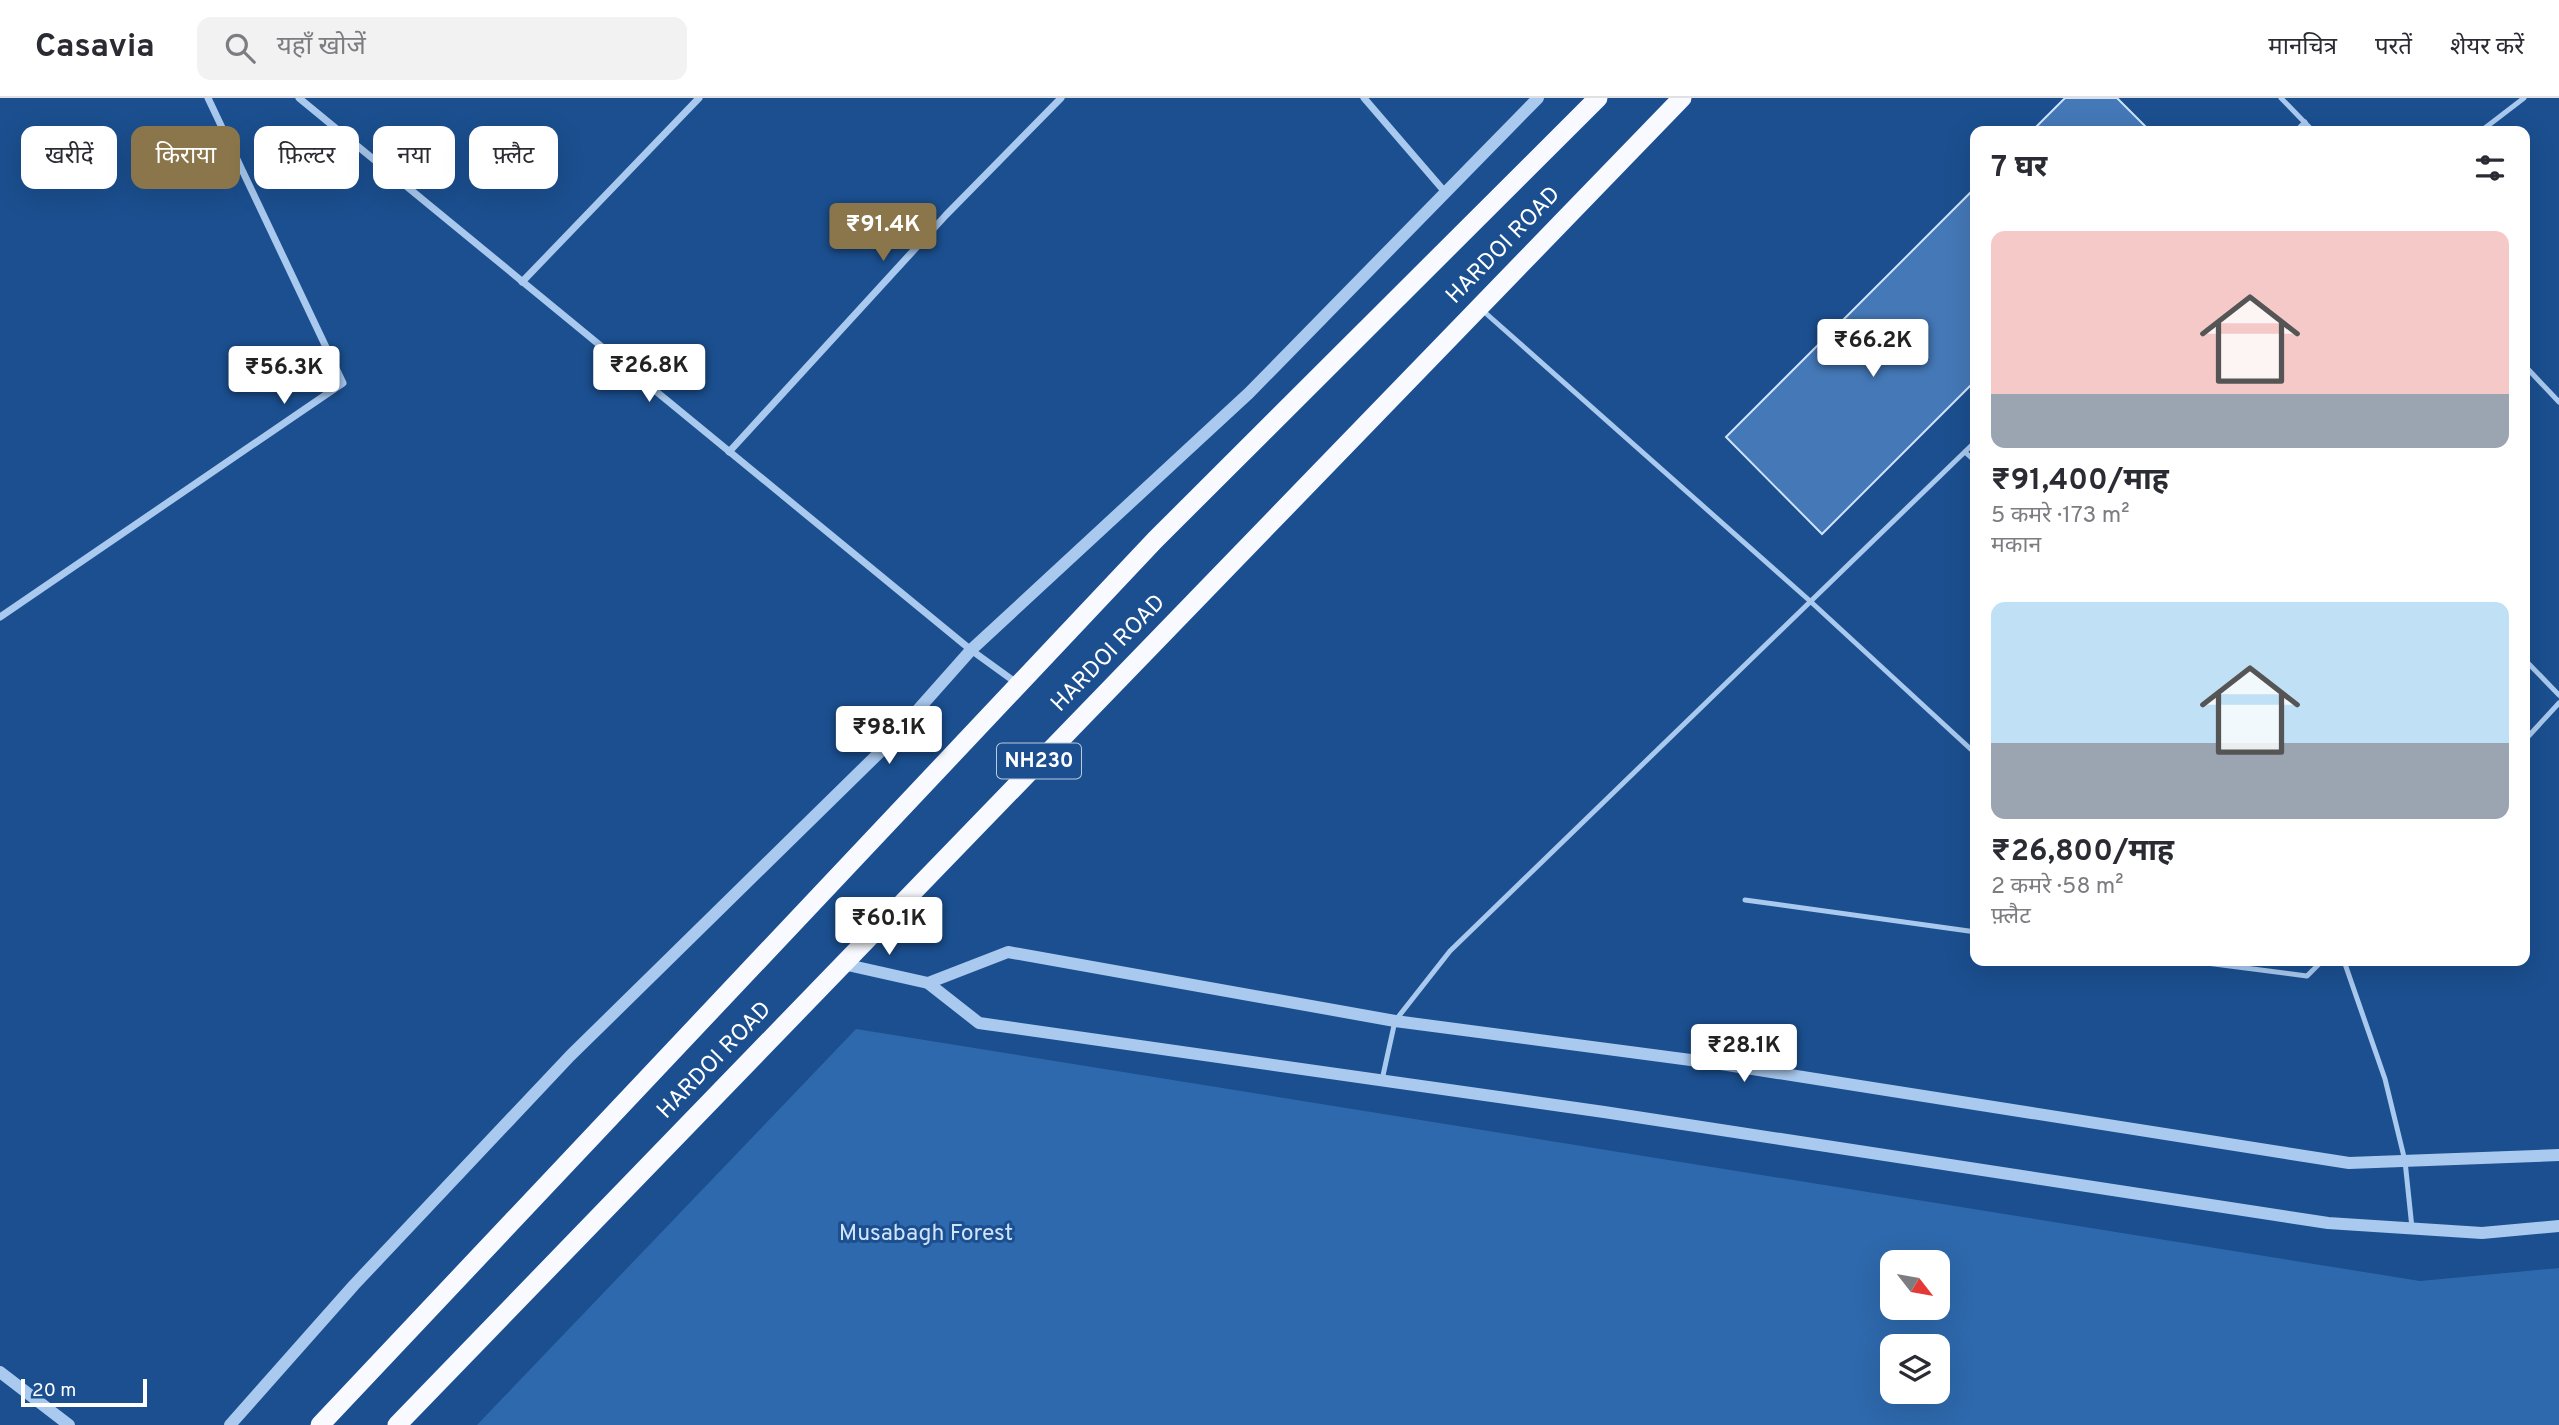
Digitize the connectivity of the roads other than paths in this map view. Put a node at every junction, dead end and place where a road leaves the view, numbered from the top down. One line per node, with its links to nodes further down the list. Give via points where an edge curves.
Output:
1 (208, 98): 25 (street, via 343,383)
2 (299, 98): 16 (street)
3 (699, 98): 16 (street)
4 (1061, 98): 21 (street, via 946,215)
5 (1364, 98): 15 (street)
6 (1538, 98): 15 (street)
7 (1598, 98): 28 (highway, HARDOI ROAD / NH230, via 1155,540)
8 (1682, 98): 17 (highway, HARDOI ROAD / NH230)
9 (2281, 98): 11 (lane)
10 (2524, 98): 14 (lane)
11 (2305, 122): 12 (lane); 13 (lane)
12 (2301, 126)
13 (2309, 126)
14 (2488, 126)
15 (1445, 192): 26 (street, via 1249,393)
16 (523, 282): 21 (street)
17 (1479, 307): 24 (lane); 35 (highway, HARDOI ROAD / NH230)
18 (2530, 371): 19 (lane)
19 (2559, 402)
20 (1970, 447): 22 (lane)
21 (729, 452): 26 (street)
22 (1965, 452): 23 (lane); 24 (lane)
23 (1970, 457)
24 (1810, 601): 32 (lane); 40 (lane, via 1450,951)
25 (0, 617)
26 (971, 650): 28 (street); 48 (street, via 884,748 570,1056 354,1285)
27 (2530, 665): 29 (lane)
28 (1018, 684): 49 (highway, HARDOI ROAD / NH230)
29 (2559, 695)
30 (2559, 703): 31 (lane)
31 (2530, 735)
32 (1970, 748)
33 (1745, 901): 34 (lane)
34 (1970, 931)
35 (843, 964): 39 (street); 50 (highway, HARDOI ROAD / NH230)
36 (2236, 966): 37 (lane, via 2307,976)
37 (2317, 966)
38 (2346, 966): 43 (lane, via 2385,1079)
39 (928, 983): 40 (street, via 1008,952); 41 (street, via 979,1023)
40 (1395, 1021): 41 (lane); 43 (street, via 1721,1064 2349,1163)
41 (1382, 1080): 45 (street, via 2328,1223)
42 (2559, 1155): 43 (street)
43 (2405, 1161): 45 (lane)
44 (2559, 1226): 45 (street, via 2482,1233)
45 (2412, 1229)
46 (0, 1372): 47 (street)
47 (69, 1425)
48 (230, 1425)
49 (320, 1425)
50 (397, 1425)

